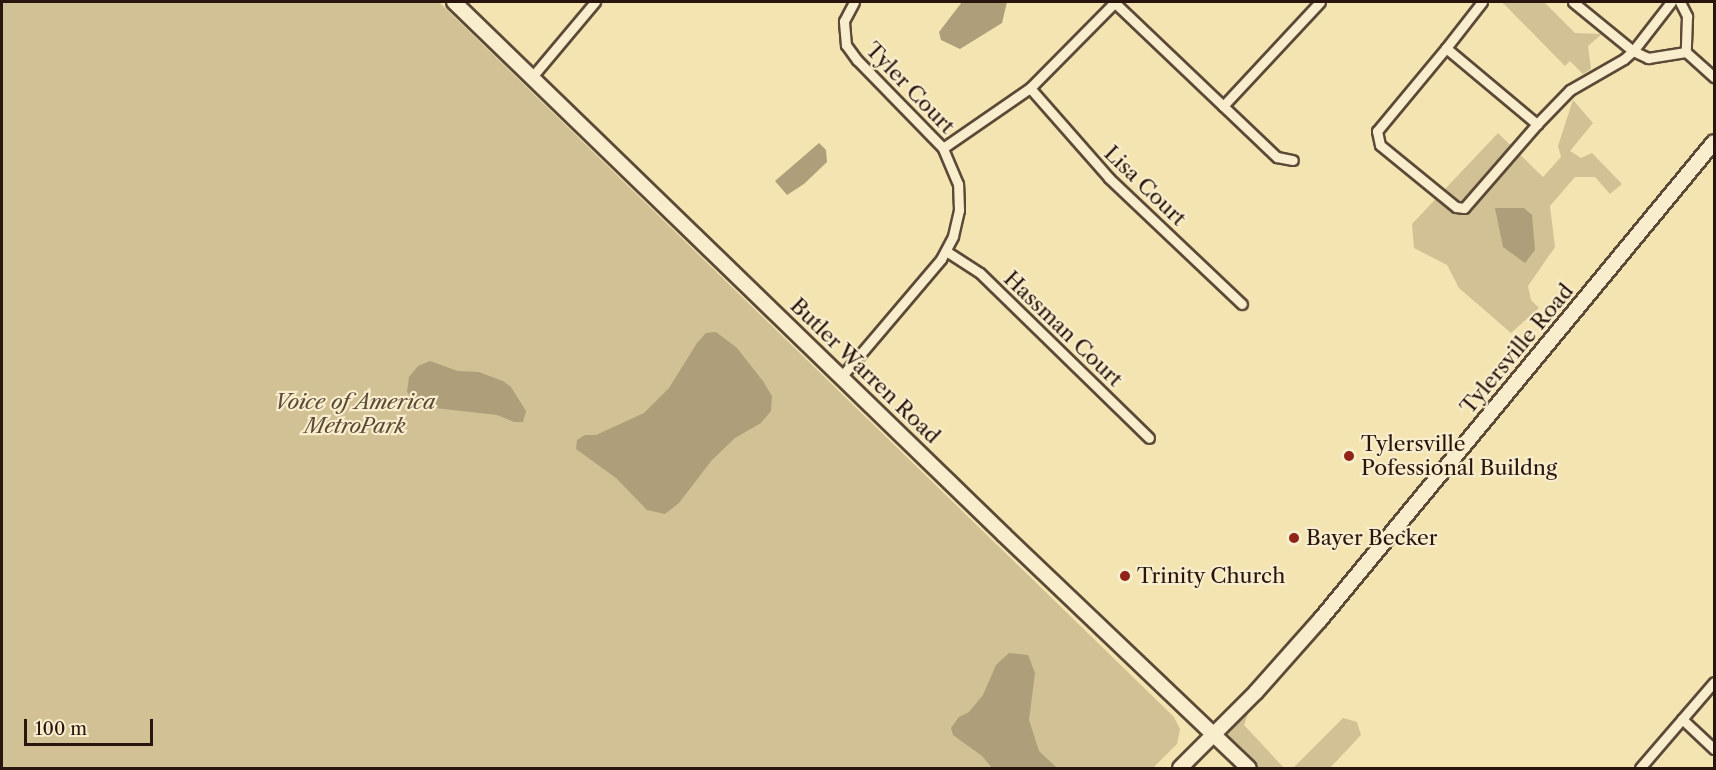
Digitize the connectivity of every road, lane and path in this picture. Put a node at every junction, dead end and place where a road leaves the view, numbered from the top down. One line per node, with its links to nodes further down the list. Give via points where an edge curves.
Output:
1 (454, 2): 13 (main road, Butler Warren Road)
2 (595, 2): 13 (street)
3 (854, 2): 19 (street, Tyler Court, via 845,15 843,27 849,51)
4 (1114, 2): 15 (street); 16 (street)
5 (1320, 2): 16 (street)
6 (1482, 2): 10 (street)
7 (1573, 2): 11 (street)
8 (1671, 2): 11 (street)
9 (1680, 2): 12 (street, via 1687,16)
10 (1446, 48): 17 (street); 17 (street, via 1377,131 1380,145 1456,207 1464,208)
11 (1633, 51): 12 (street, via 1648,58); 17 (street, via 1570,90)
12 (1686, 52): 14 (street)
13 (532, 77): 23 (main road, Butler Warren Road)
14 (1714, 77)
15 (1030, 88): 19 (street); 22 (street, Lisa Court, via 1109,178)
16 (1223, 106): 20 (street, via 1277,157)
17 (1537, 124)
18 (1714, 142): 27 (main road, Tylersville Road, via 1357,577)
19 (943, 147): 21 (street, Tyler Court, via 954,171 959,197 957,224)
20 (1293, 160)
21 (946, 251): 23 (street, Tyler Court); 24 (street, Hassman Court, via 980,273)
22 (1242, 304)
23 (841, 377): 27 (main road, Butler Warren Road)
24 (1149, 438)
25 (1714, 682): 26 (street)
26 (1682, 719): 28 (street); 31 (street)
27 (1214, 735): 29 (main road, Tylersville Road); 30 (main road, Butler Warren Road)
28 (1714, 749)
29 (1180, 768)
30 (1249, 768)
31 (1640, 768)

